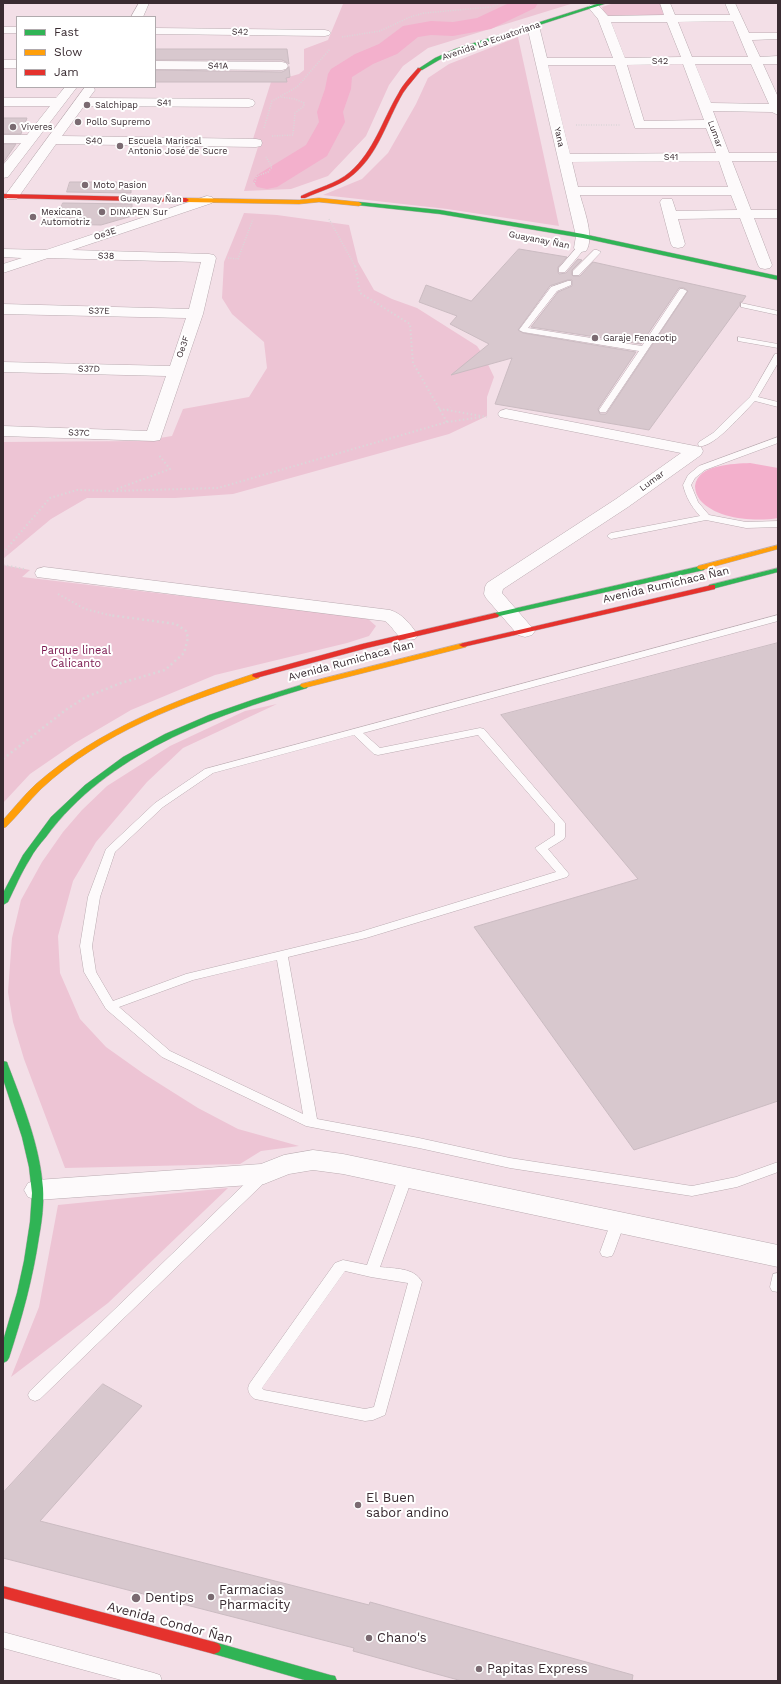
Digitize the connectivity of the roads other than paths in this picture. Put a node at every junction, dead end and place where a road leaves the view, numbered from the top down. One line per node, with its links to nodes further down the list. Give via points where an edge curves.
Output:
1 (144, 3): 5 (street)
2 (665, 3): 8 (street, Lumar)
3 (730, 3): 6 (street)
4 (599, 5): 7 (street); 9 (main road, Avenida La Ecuatoriana)
5 (138, 16)
6 (737, 18): 8 (street); 15 (street)
7 (604, 19): 8 (street); 18 (street)
8 (671, 19): 19 (street, Lumar)
9 (533, 26): 20 (street, Yana); 47 (main road, Avenida La Ecuatoriana, via 453,52 420,69 407,82 379,138 360,167 337,183 304,196)
10 (3, 30): 11 (street)
11 (16, 30)
12 (156, 31): 13 (street, S42)
13 (325, 33)
14 (778, 36): 15 (street)
15 (745, 37): 16 (street)
16 (756, 60): 17 (street, S42); 19 (street, S42); 32 (street)
17 (778, 60)
18 (620, 61): 19 (street, S42); 20 (street, S42); 33 (street, via 640,124)
19 (687, 61): 31 (street, Lumar)
20 (542, 62): 40 (street, Yana)
21 (3, 64): 22 (street)
22 (16, 64)
23 (156, 65): 24 (street, S41A)
24 (282, 66)
25 (69, 88): 28 (street)
26 (90, 88): 29 (street)
27 (3, 102): 28 (street)
28 (59, 102): 35 (street)
29 (80, 102): 30 (street, S41); 36 (street)
30 (249, 103)
31 (706, 107): 32 (street); 33 (street, Lumar)
32 (777, 109)
33 (711, 124): 38 (street, Lumar)
34 (3, 139): 35 (street)
35 (31, 139): 41 (street)
36 (52, 140): 37 (street, S40); 45 (street)
37 (256, 143)
38 (724, 157): 39 (street, S41); 40 (street, S41); 44 (street, Lumar)
39 (778, 157)
40 (564, 158): 42 (street, Yana)
41 (3, 174)
42 (572, 191): 43 (street); 52 (street, Yana)
43 (664, 191): 44 (street); 50 (street)
44 (737, 191): 48 (street, Lumar)
45 (8, 196): 46 (main road, Guayanay Ñan)
46 (207, 200): 47 (main road, Guayanay Ñan); 56 (street, Oe3E)
47 (299, 202): 51 (main road, Guayanay Ñan, via 309,207); 52 (main road, Guayanay Ñan, via 319,200 440,212)
48 (745, 214): 49 (street); 50 (street); 58 (street, Lumar)
49 (778, 214)
50 (670, 215): 53 (street)
51 (400, 218)
52 (579, 244): 54 (main road, Guayanay Ñan); 60 (lane); 62 (main road, Guayanay Ñan)
53 (678, 244)
54 (601, 252): 61 (lane)
55 (3, 253): 56 (street, S38)
56 (45, 254): 57 (street, S38); 59 (street, Oe3E)
57 (209, 258): 69 (street, Oe3F)
58 (765, 265)
59 (3, 269)
60 (562, 270)
61 (576, 273)
62 (778, 278)
63 (551, 280): 65 (lane)
64 (568, 283): 65 (lane)
65 (554, 289): 73 (lane, via 523,330)
66 (683, 291): 73 (lane)
67 (744, 305): 70 (lane)
68 (3, 309): 69 (street, S37E)
69 (195, 314): 76 (street, Oe3F)
70 (778, 314)
71 (741, 339): 72 (lane)
72 (778, 346)
73 (644, 349): 79 (lane)
74 (778, 356): 77 (lane)
75 (3, 367): 76 (street, S37D)
76 (175, 371): 82 (street, Oe3F)
77 (753, 398): 78 (lane); 84 (lane, via 716,435)
78 (778, 406)
79 (603, 410)
80 (506, 414): 84 (street)
81 (3, 431): 82 (street, S37C)
82 (154, 436)
83 (778, 440): 85 (lane, via 702,468 691,477 687,486 690,496)
84 (699, 447): 91 (street, Lumar, via 622,503 494,587 493,594)
85 (706, 517): 86 (lane, via 746,525); 87 (lane)
86 (778, 524)
87 (611, 536)
88 (778, 547): 91 (main road, Avenida Rumichaca Ñan, via 679,574)
89 (778, 570): 93 (main road, Avenida Rumichaca Ñan)
90 (44, 573): 94 (street, via 390,616)
91 (508, 612): 93 (street, Lumar); 94 (main road, Avenida Rumichaca Ñan)
92 (778, 618): 95 (lane)
93 (525, 630): 97 (main road, Avenida Rumichaca Ñan, via 312,683 257,699 175,731 89,785 63,809 42,832)
94 (408, 635): 96 (main road, Avenida Rumichaca Ñan, via 239,680 151,714 57,772 28,798)
95 (355, 731): 99 (lane, via 378,752 480,731 560,823 560,838 541,848 563,874 362,935); 100 (lane, via 208,771 159,805 110,850 94,897 86,946 90,972)
96 (3, 826)
97 (6, 887): 98 (main road, Avenida Rumichaca Ñan)
98 (3, 902)
99 (282, 955): 100 (lane, via 190,977); 102 (lane)
100 (110, 1006): 102 (lane, via 166,1054)
101 (3, 1066): 106 (main road, via 27,1140)
102 (311, 1123): 103 (lane, via 510,1163 692,1192 737,1182)
103 (778, 1167)
104 (264, 1174): 105 (street, via 284,1165 313,1160); 106 (street); 112 (lane)
105 (406, 1176): 107 (street); 110 (lane)
106 (37, 1190): 111 (main road, via 30,1269)
107 (618, 1222): 108 (lane); 109 (street)
108 (607, 1252)
109 (778, 1256)
110 (371, 1272): 110 (lane, via 407,1276 415,1282 380,1410 365,1415 260,1395 256,1392 255,1387 340,1266)
111 (3, 1358)
112 (35, 1395)
113 (3, 1592): 116 (main road, Avenida Condor Ñan, via 184,1639)
114 (3, 1640): 115 (lane)
115 (154, 1681)
116 (330, 1681)

